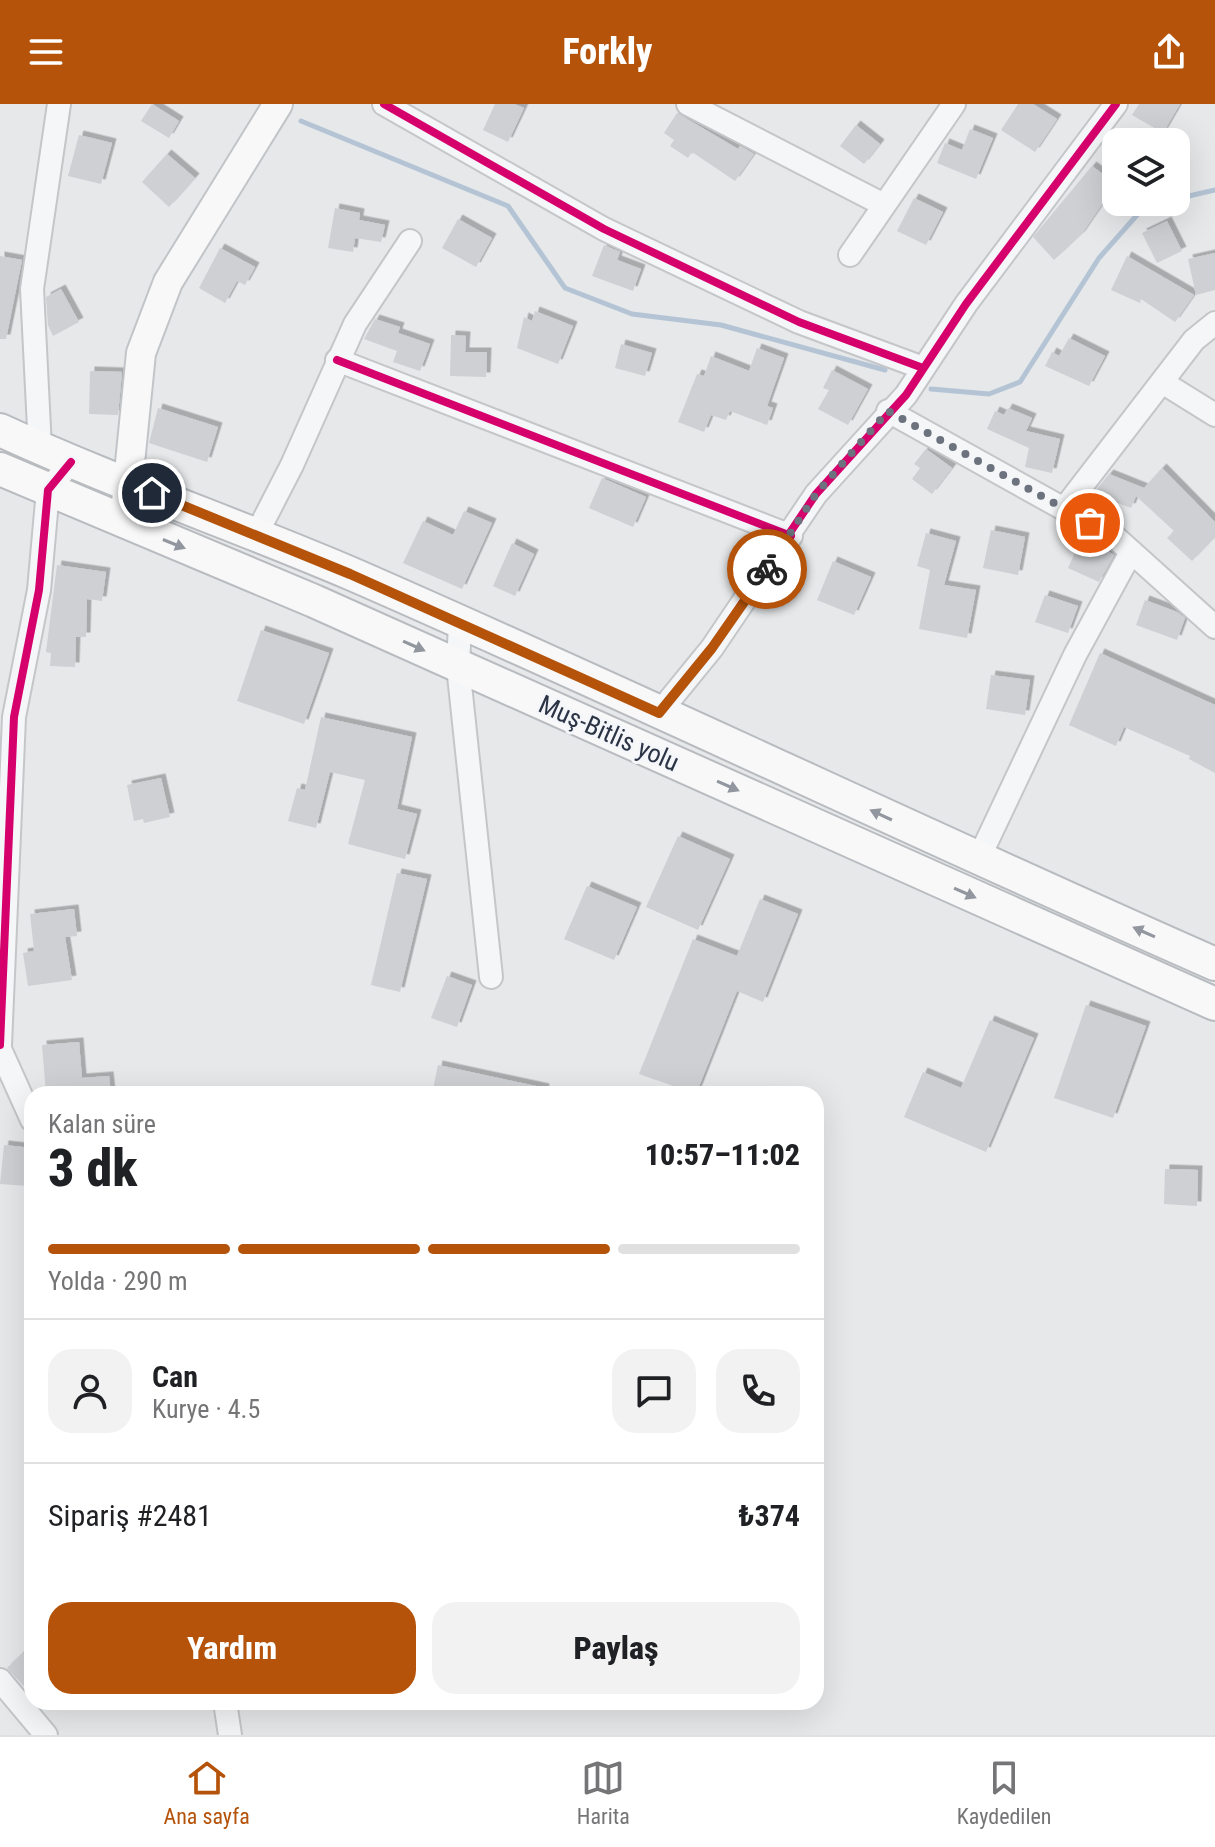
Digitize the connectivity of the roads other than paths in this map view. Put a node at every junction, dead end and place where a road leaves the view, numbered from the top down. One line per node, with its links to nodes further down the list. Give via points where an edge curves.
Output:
1 (59, 104): 17 (street, via 32,289)
2 (278, 104): 20 (main road, via 168,282 141,353)
3 (384, 104): 12 (street, via 604,229 799,322)
4 (688, 104): 7 (street)
5 (954, 104): 7 (street)
6 (1116, 104): 12 (street)
7 (884, 205): 9 (street)
8 (410, 241): 11 (street)
9 (850, 255)
10 (1215, 323): 13 (street, via 1194,340)
11 (337, 360): 24 (street); 25 (street)
12 (923, 368): 14 (street)
13 (1162, 382): 15 (street); 22 (street)
14 (888, 411): 22 (street); 25 (street, via 816,494)
15 (1215, 415)
16 (0, 430): 17 (highway, Muş-Bitlis yolu)
17 (40, 448): 18 (highway, Muş-Bitlis yolu)
18 (71, 462): 20 (highway, Muş-Bitlis yolu); 21 (street)
19 (0, 469): 21 (highway, Muş-Bitlis yolu)
20 (126, 482): 23 (main road); 24 (highway, Muş-Bitlis yolu)
21 (48, 490): 23 (highway, Muş-Bitlis yolu); 35 (street, via 39,590 14,717)
22 (1064, 509): 26 (street)
23 (124, 523): 29 (highway, Muş-Bitlis yolu, one-way to 29)
24 (256, 535): 27 (highway, Muş-Bitlis yolu)
25 (791, 536): 30 (street)
26 (1131, 552): 28 (street); 31 (street, via 1075,655)
27 (460, 623): 29 (street); 30 (highway, Muş-Bitlis yolu)
28 (1215, 627)
29 (458, 666): 33 (street); 34 (highway, Muş-Bitlis yolu, one-way to 34)
30 (659, 713): 31 (highway, Muş-Bitlis yolu, one-way to 30)
31 (978, 860): 32 (highway, Muş-Bitlis yolu, one-way to 31)
32 (1215, 964)
33 (491, 977)
34 (1215, 1004)
35 (0, 1047): 36 (street)
36 (24, 1102)
37 (0, 1680): 38 (street)
38 (24, 1709)
39 (25, 1710): 41 (street)
40 (226, 1710): 42 (street)
41 (46, 1735)
42 (230, 1735)

